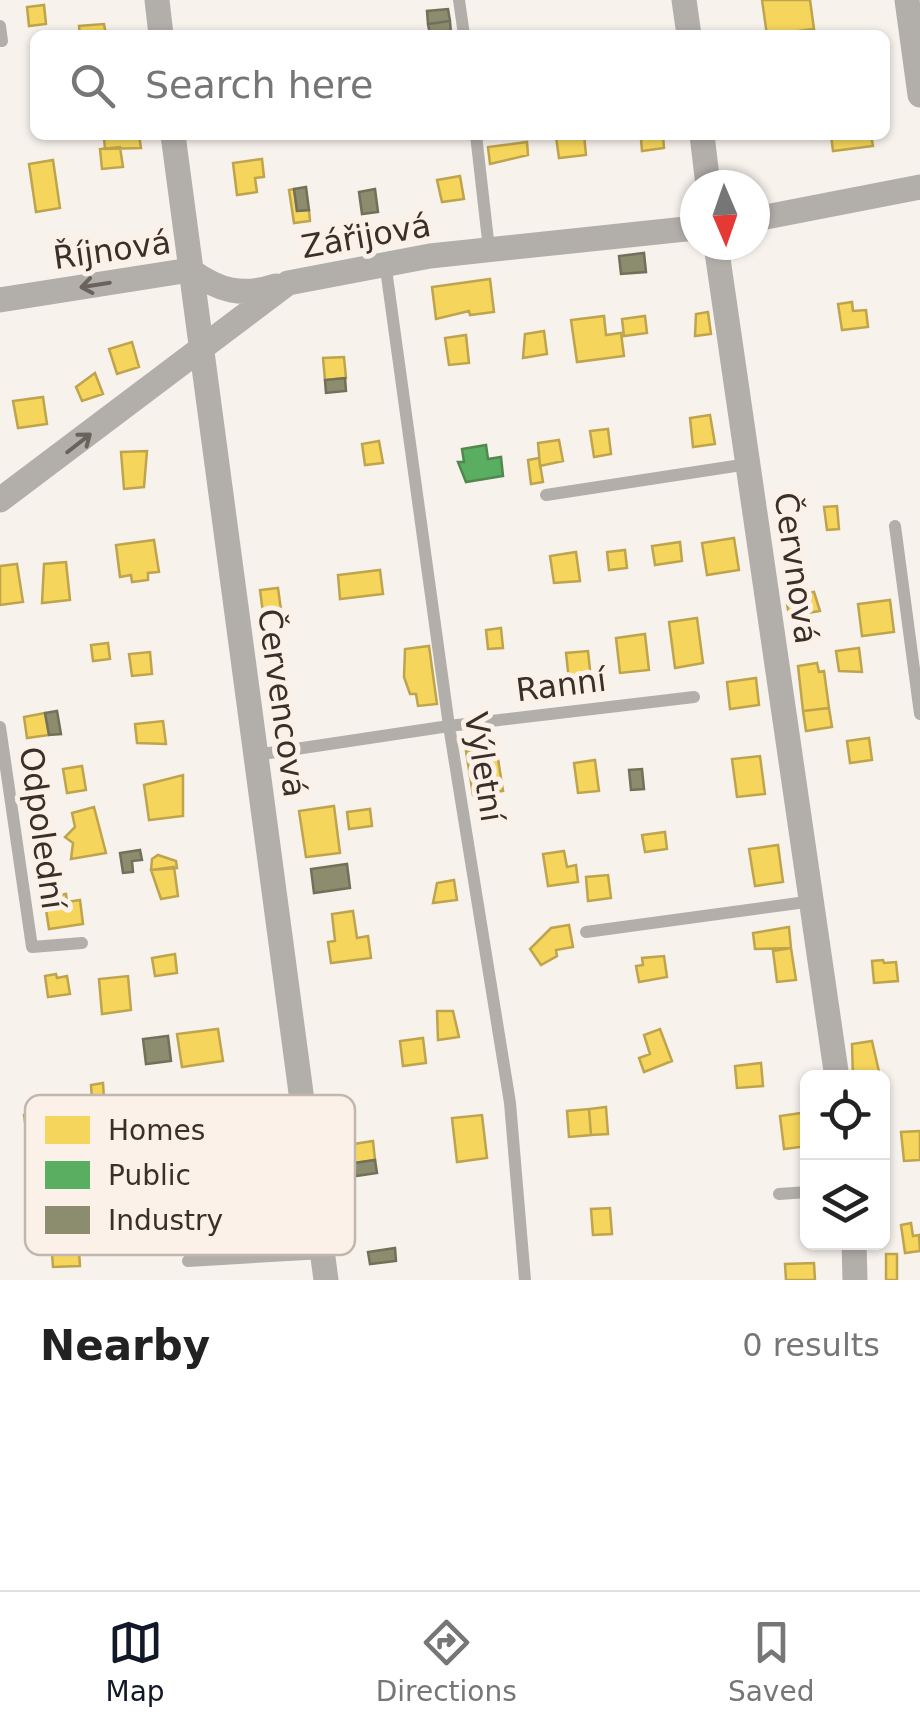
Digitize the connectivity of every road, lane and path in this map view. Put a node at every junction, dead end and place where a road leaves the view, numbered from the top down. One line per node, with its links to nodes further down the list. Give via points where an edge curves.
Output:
1 (156, 0): 5 (street)
2 (460, 0): 6 (lane)
3 (684, 0): 7 (street)
4 (907, 0): 8 (street)
5 (160, 30)
6 (463, 30)
7 (688, 30)
8 (920, 95)
9 (174, 140): 19 (street, Červencová)
10 (477, 140): 16 (lane)
11 (703, 140): 12 (street)
12 (706, 170)
13 (920, 187): 14 (street)
14 (770, 215)
15 (680, 230): 16 (street, Zářijová)
16 (489, 249): 18 (street, Zářijová)
17 (718, 260): 23 (street, Červnová)
18 (385, 262): 20 (street, Zářijová); 29 (lane, Výletní)
19 (190, 270): 20 (street, Říjnová, via 235,293); 21 (street, Říjnová, one-way to 21); 22 (street, Červencová)
20 (288, 283): 22 (street, Zářijová)
21 (0, 300)
22 (202, 347): 25 (street, Zářijová, one-way to 22); 31 (street, Červencová)
23 (748, 464): 24 (lane); 32 (street, Červnová)
24 (546, 494)
25 (0, 500)
26 (895, 526): 28 (lane)
27 (694, 697): 29 (lane, Ranní)
28 (920, 714)
29 (449, 726): 31 (lane, Ranní); 44 (lane, Výletní, via 510,1103)
30 (0, 727): 34 (lane, Odpolední, via 32,947)
31 (256, 756): 36 (street, Červencová)
32 (813, 901): 33 (lane); 35 (street, Červnová)
33 (586, 932)
34 (82, 942)
35 (836, 1070)
36 (302, 1095)
37 (800, 1193): 38 (lane)
38 (779, 1194)
39 (854, 1250): 45 (street)
40 (278, 1255): 42 (lane)
41 (323, 1255): 43 (street, Červencová)
42 (188, 1261)
43 (326, 1280)
44 (525, 1280)
45 (855, 1280)

